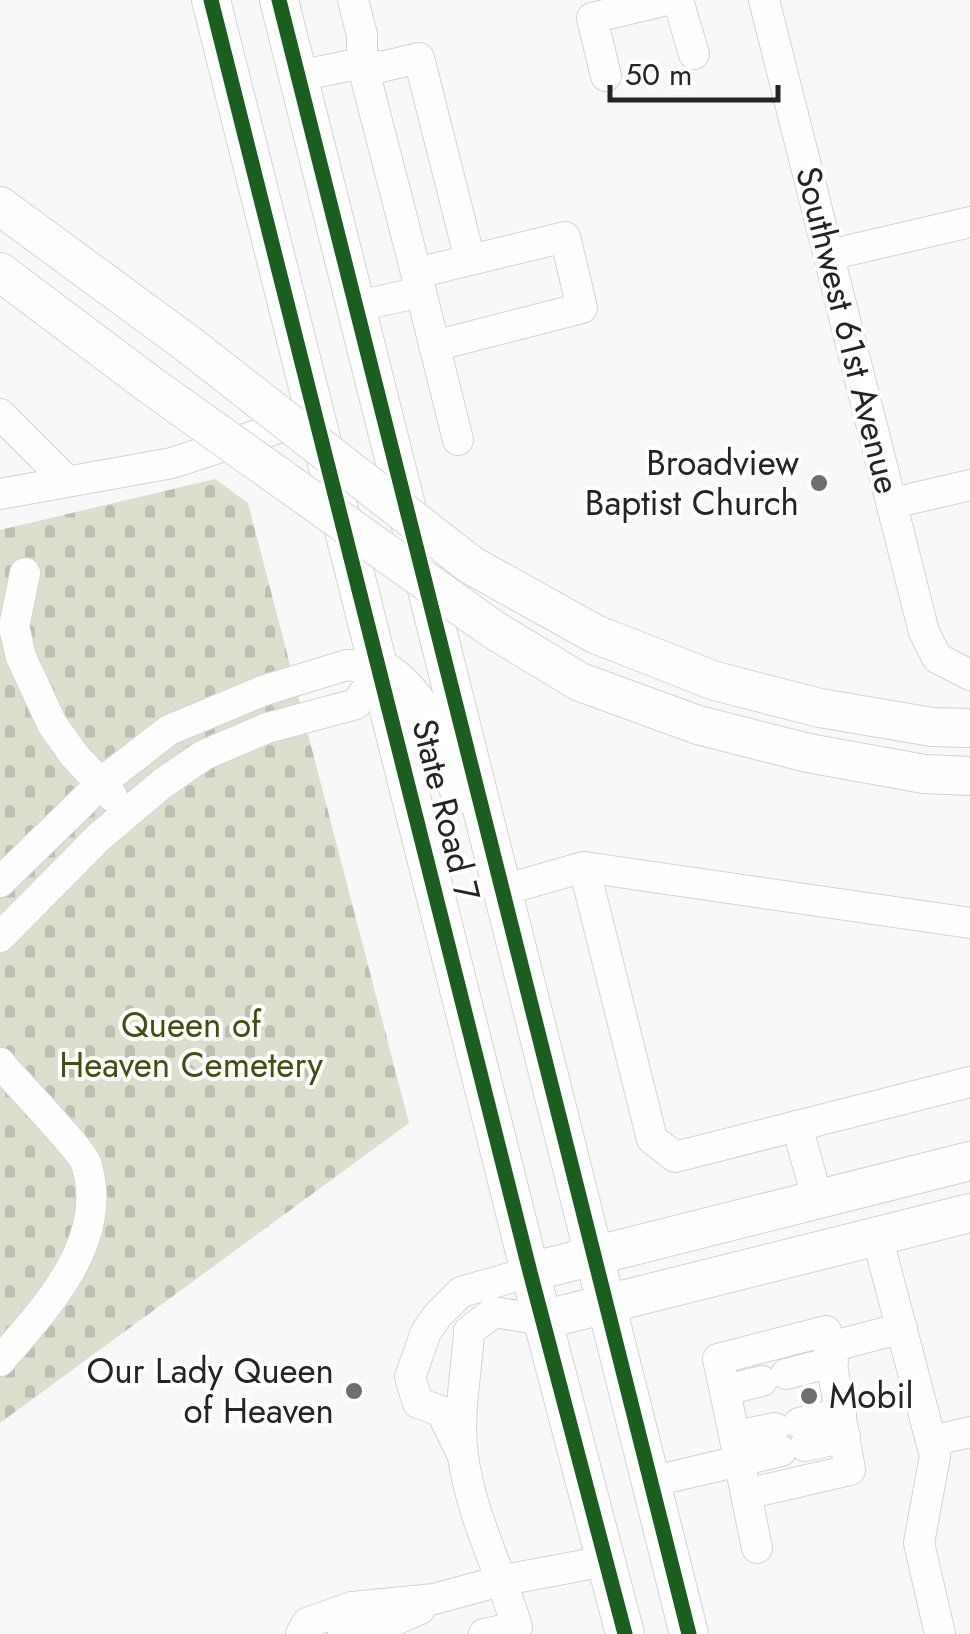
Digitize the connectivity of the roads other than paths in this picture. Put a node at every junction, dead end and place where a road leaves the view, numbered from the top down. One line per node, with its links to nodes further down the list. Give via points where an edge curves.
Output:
1 (278, 0): 10 (main road, State Road 7)
2 (353, 0): 9 (street)
3 (667, 0): 7 (street)
4 (678, 0): 8 (street)
5 (772, 2): 14 (street, Southwest 61st Avenue)
6 (208, 5): 21 (main road, State Road 7)
7 (590, 9): 11 (street)
8 (694, 54)
9 (362, 63): 10 (street); 15 (street, via 381,67 419,58); 17 (street)
10 (298, 76): 18 (main road, State Road 7)
11 (606, 76)
12 (0, 206): 30 (main road, bridge, via 471,565 595,634 715,681 820,708)
13 (970, 222): 14 (street)
14 (829, 255): 26 (street, Southwest 61st Avenue)
15 (470, 260): 17 (street); 19 (street, via 565,237 582,308)
16 (0, 272): 31 (main road, bridge, via 494,630 580,682 698,726)
17 (419, 282): 18 (street); 19 (street)
18 (358, 306): 38 (main road, State Road 7)
19 (434, 346): 22 (street)
20 (0, 414): 23 (street)
21 (317, 416): 23 (street, via 172,463); 28 (main road, State Road 7)
22 (458, 440)
23 (66, 481): 25 (street)
24 (970, 486): 26 (street)
25 (0, 494)
26 (893, 504): 29 (street, Southwest 61st Avenue, via 924,632 937,658)
27 (26, 573): 33 (street, via 14,627 21,657 52,724)
28 (380, 669): 33 (street, via 347,665 265,690 169,730); 35 (street, via 356,704 267,728 204,754); 38 (main road, via 421,705); 49 (main road, State Road 7)
29 (970, 675)
30 (970, 728)
31 (924, 774): 32 (main road); 34 (main road)
32 (970, 776)
33 (101, 784): 35 (street); 37 (street)
34 (970, 792)
35 (128, 812): 40 (street)
36 (584, 868): 38 (street); 39 (street); 43 (street, via 652,1139 675,1156)
37 (0, 882)
38 (502, 887): 48 (main road, State Road 7)
39 (970, 923)
40 (0, 937)
41 (0, 1063): 54 (street, via 86,1161 91,1208 80,1253 51,1301)
42 (970, 1082): 43 (street)
43 (797, 1126): 45 (street)
44 (970, 1161): 45 (main road)
45 (818, 1201): 48 (main road)
46 (970, 1213): 47 (main road)
47 (877, 1236): 50 (main road); 52 (street)
48 (592, 1258): 49 (main road); 50 (main road, State Road 7)
49 (530, 1272): 51 (main road, State Road 7); 60 (street, via 461,1292 426,1332 410,1376 418,1403 441,1410)
50 (605, 1305): 51 (main road); 61 (main road, State Road 7)
51 (542, 1320): 60 (street, via 494,1312 469,1331); 64 (main road, State Road 7)
52 (902, 1328): 53 (street); 58 (street)
53 (831, 1354): 55 (street); 55 (street, via 826,1331 718,1359); 56 (street)
54 (0, 1361)
55 (725, 1390): 59 (street)
56 (843, 1425): 59 (street); 62 (street, via 850,1470)
57 (970, 1432): 58 (street)
58 (932, 1441): 73 (street, via 935,1456 918,1543)
59 (737, 1448): 61 (street); 62 (street)
60 (462, 1454): 65 (street, via 477,1520)
61 (650, 1482): 72 (main road, State Road 7)
62 (746, 1494): 63 (street)
63 (758, 1548)
64 (606, 1560): 65 (street); 71 (main road, State Road 7)
65 (504, 1580): 66 (street); 67 (street)
66 (434, 1599): 68 (street, via 352,1607 306,1623); 69 (street, via 388,1623)
67 (519, 1630): 70 (street)
68 (301, 1634)
69 (343, 1634)
70 (484, 1634)
71 (625, 1634)
72 (689, 1634)
73 (940, 1634)

